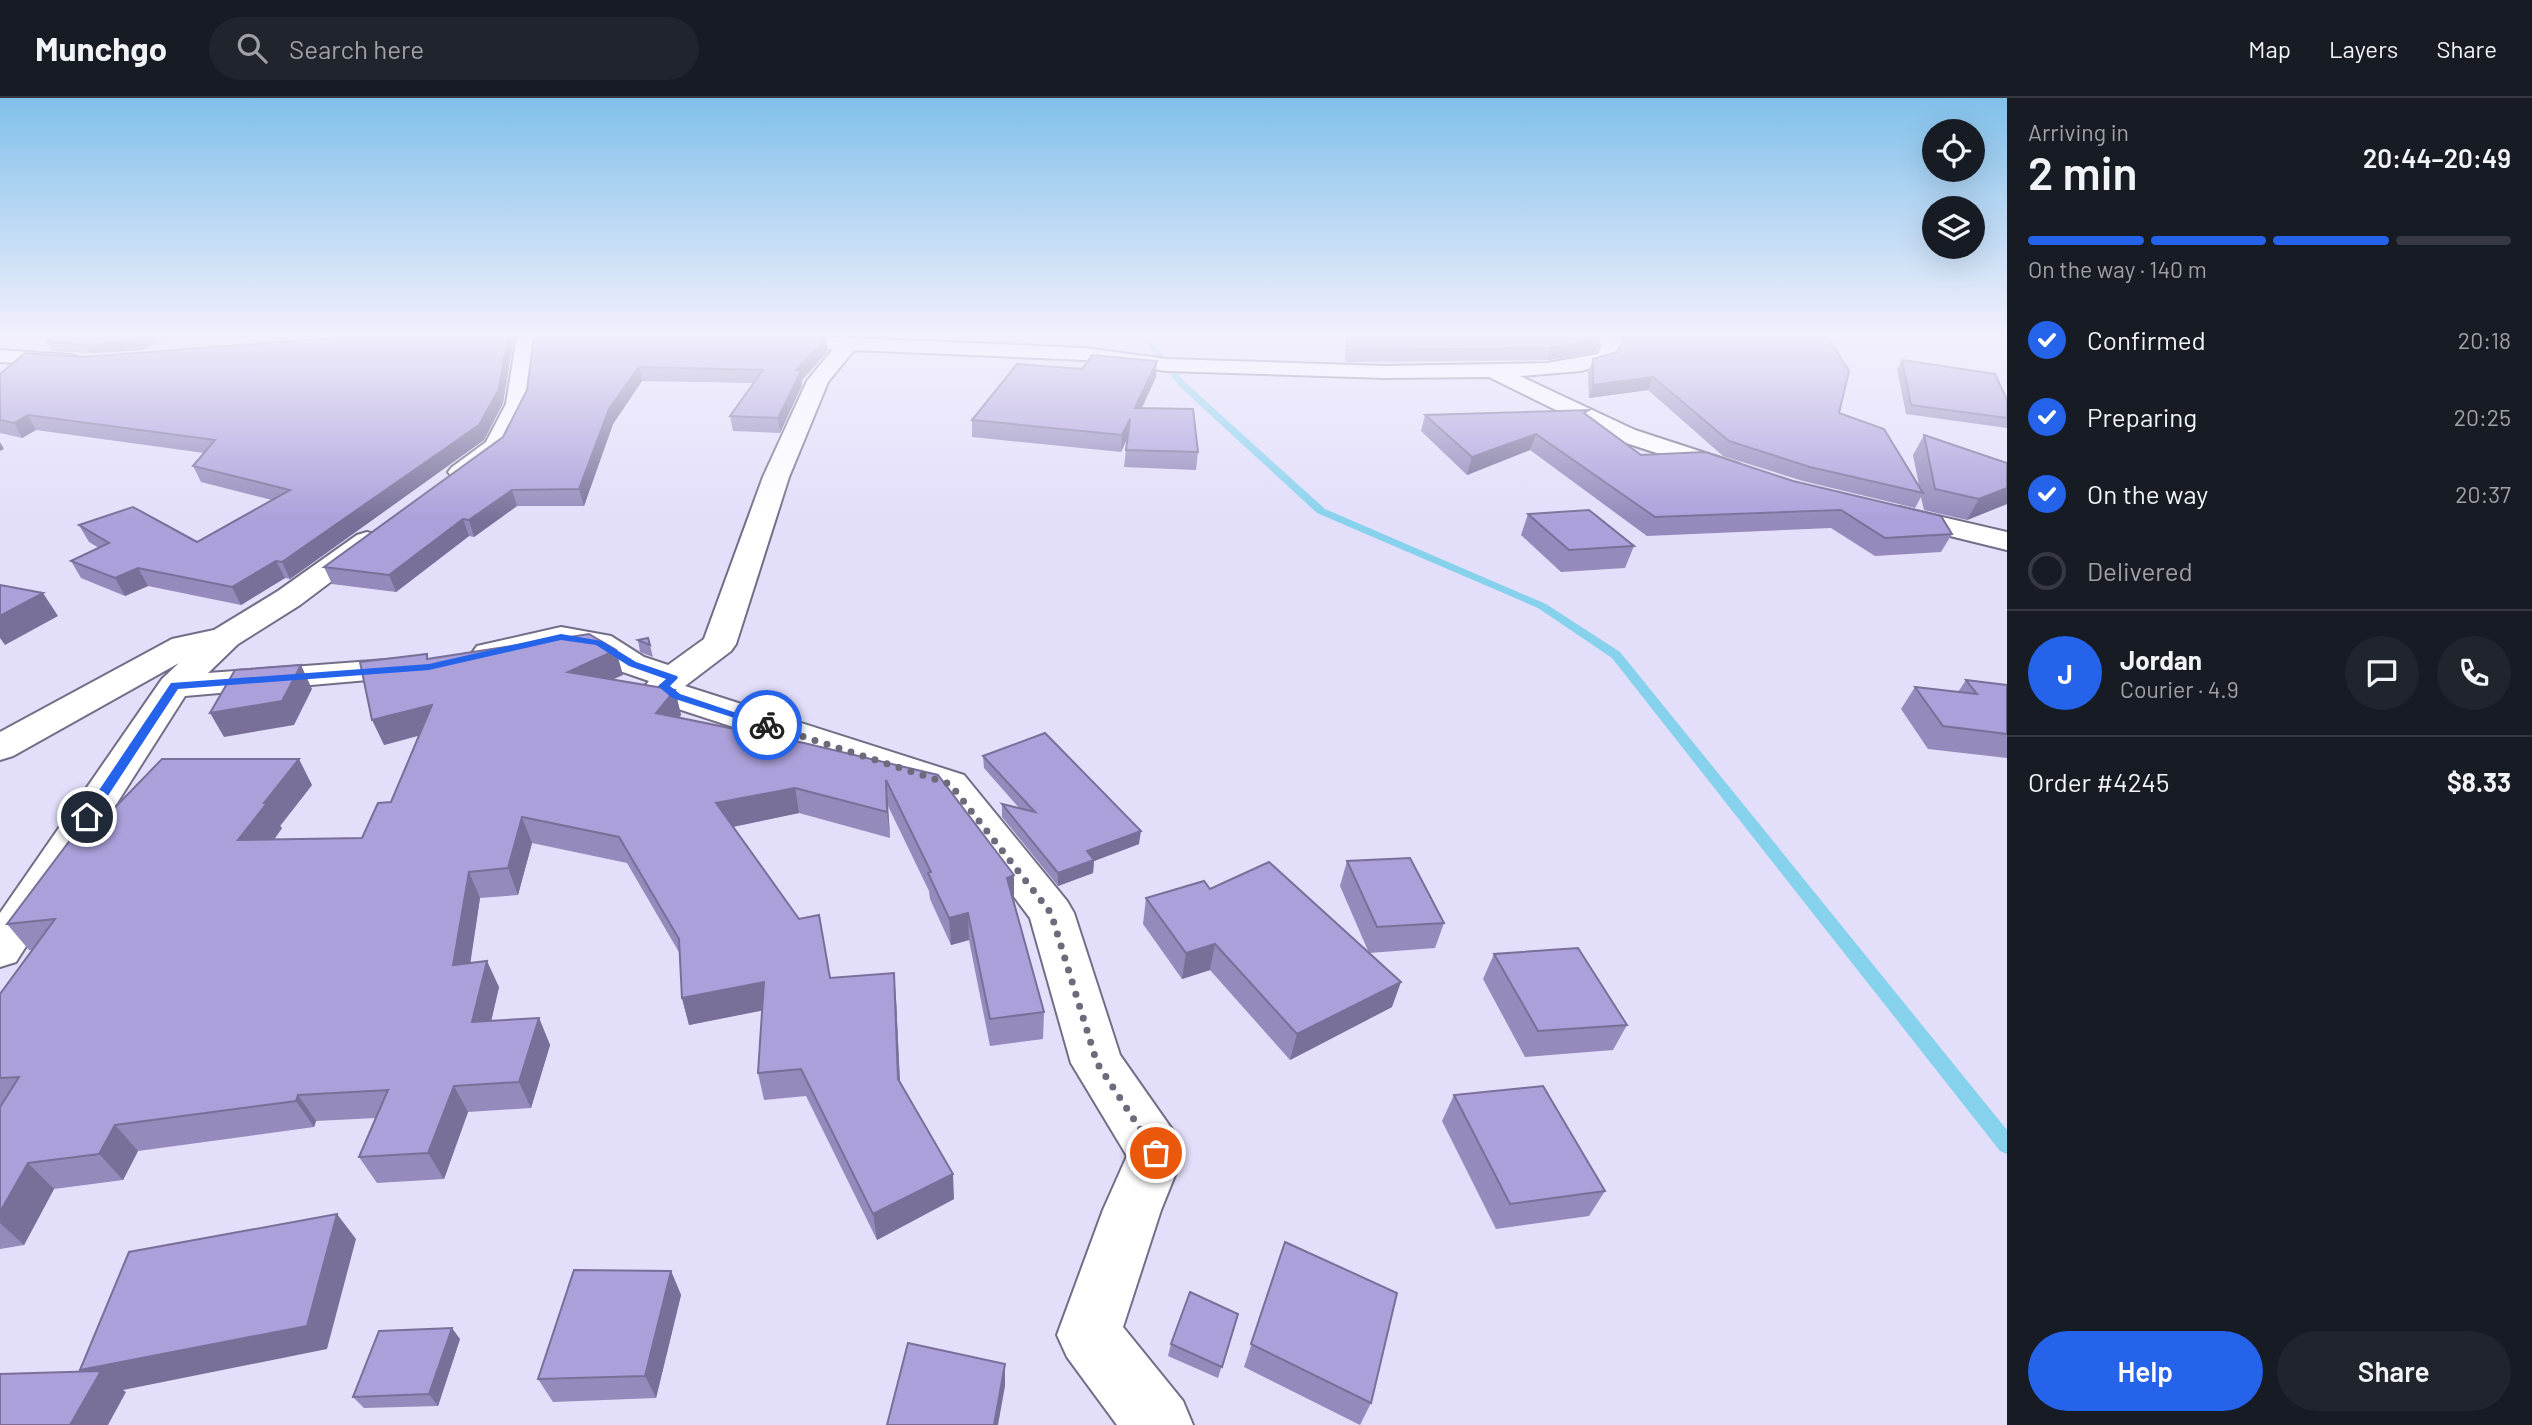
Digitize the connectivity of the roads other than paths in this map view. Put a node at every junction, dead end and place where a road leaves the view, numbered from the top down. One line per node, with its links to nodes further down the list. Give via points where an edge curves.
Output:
1 (518, 398): 5 (street, via 496,446)
2 (811, 398): 10 (street, via 776,477 719,644)
3 (1549, 398): 4 (street, via 1626,435)
4 (1755, 478)
5 (442, 486)
6 (1874, 509): 8 (street)
7 (387, 526): 9 (street, via 289,598)
8 (2007, 541)
9 (226, 637): 11 (street); 12 (street, via 184,646)
10 (673, 678): 11 (street, via 632,664 599,643 561,637 448,662); 14 (street, via 663,686 676,696 950,784 1051,913 1097,1063 1156,1153 1089,1335)
11 (174, 686): 13 (street)
12 (0, 748)
13 (0, 949)
14 (1159, 1425)

